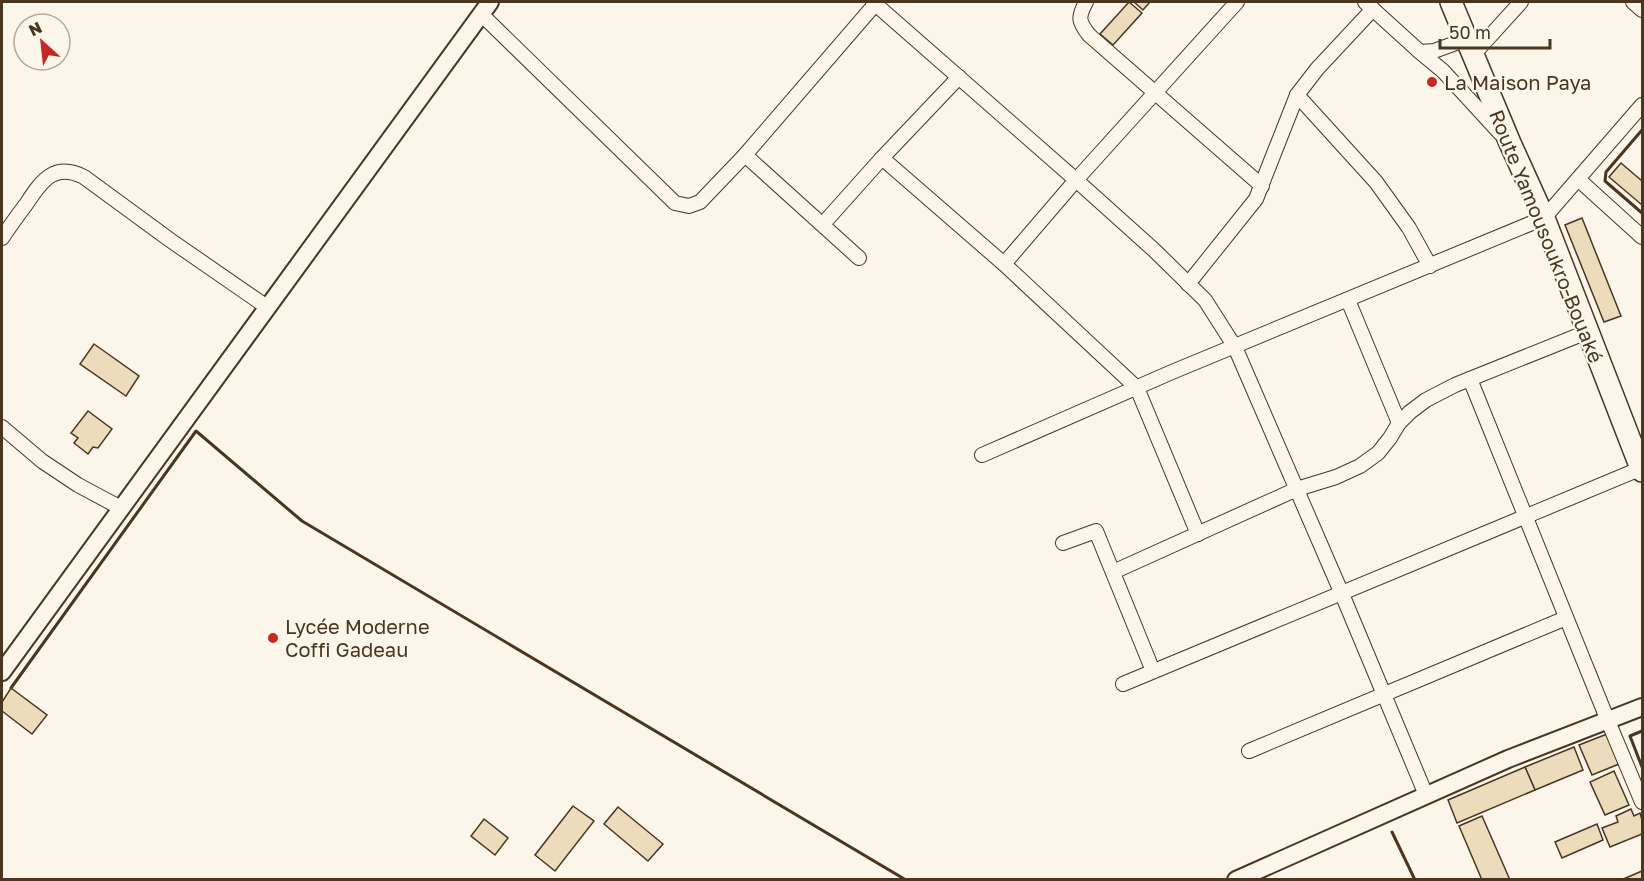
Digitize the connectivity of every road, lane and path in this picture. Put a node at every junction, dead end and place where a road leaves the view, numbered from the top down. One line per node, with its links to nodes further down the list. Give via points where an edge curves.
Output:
1 (875, 2): 12 (street); 17 (street)
2 (1086, 2): 13 (street, via 1081,11 1083,27)
3 (1236, 2): 13 (street)
4 (1451, 2): 10 (main road, Route Yamousoukro-Bouaké)
5 (1521, 2): 10 (street)
6 (1632, 2): 9 (street)
7 (1369, 5): 11 (street); 14 (street)
8 (486, 8): 17 (street, via 675,203 689,206 700,202); 31 (street)
9 (1642, 10)
10 (1470, 47): 11 (street); 16 (main road, Route Yamousoukro-Bouaké)
11 (1420, 52): 16 (street)
12 (959, 76): 18 (street); 19 (street)
13 (1156, 92): 19 (street); 21 (street)
14 (1297, 95): 21 (street); 28 (street, via 1376,182)
15 (1642, 105): 20 (street)
16 (1510, 143): 22 (main road, Route Yamousoukro-Bouaké)
17 (745, 155): 23 (street)
18 (882, 158): 23 (street); 27 (street)
19 (1076, 180): 27 (street); 29 (street)
20 (1578, 180): 22 (street); 24 (street)
21 (1262, 186): 29 (street, via 1256,199)
22 (1544, 218): 28 (street); 32 (main road, Route Yamousoukro-Bouaké)
23 (823, 224): 26 (street)
24 (1642, 237)
25 (2, 238): 31 (street, via 42,181 52,174 73,171)
26 (859, 258)
27 (1004, 264): 35 (street)
28 (1430, 266): 30 (street)
29 (1188, 284): 33 (street, via 1204,300)
30 (1348, 300): 33 (street); 36 (street)
31 (267, 307): 41 (street)
32 (1587, 332): 34 (street); 39 (main road, Route Yamousoukro-Bouaké)
33 (1235, 347): 35 (street); 40 (street)
34 (1470, 379): 36 (street, via 1426,400); 42 (street)
35 (1137, 388): 38 (street); 43 (street)
36 (1399, 423): 40 (street, via 1378,453 1360,466)
37 (2, 427): 41 (street, via 42,461)
38 (982, 455)
39 (1642, 469): 42 (street)
40 (1297, 489): 43 (street); 46 (street)
41 (121, 508): 49 (street)
42 (1526, 518): 46 (street); 47 (street)
43 (1198, 534): 45 (street)
44 (1063, 543): 45 (street, via 1096,531)
45 (1113, 572): 48 (street)
46 (1342, 594): 48 (street); 51 (street)
47 (1566, 618): 51 (street); 53 (street)
48 (1154, 671): 50 (street)
49 (2, 672)
50 (1122, 684)
51 (1383, 694): 54 (street); 55 (street)
52 (1642, 707): 53 (street)
53 (1608, 721): 55 (street); 56 (street)
54 (1249, 751)
55 (1426, 795): 57 (street)
56 (1642, 802)
57 (1236, 879)

